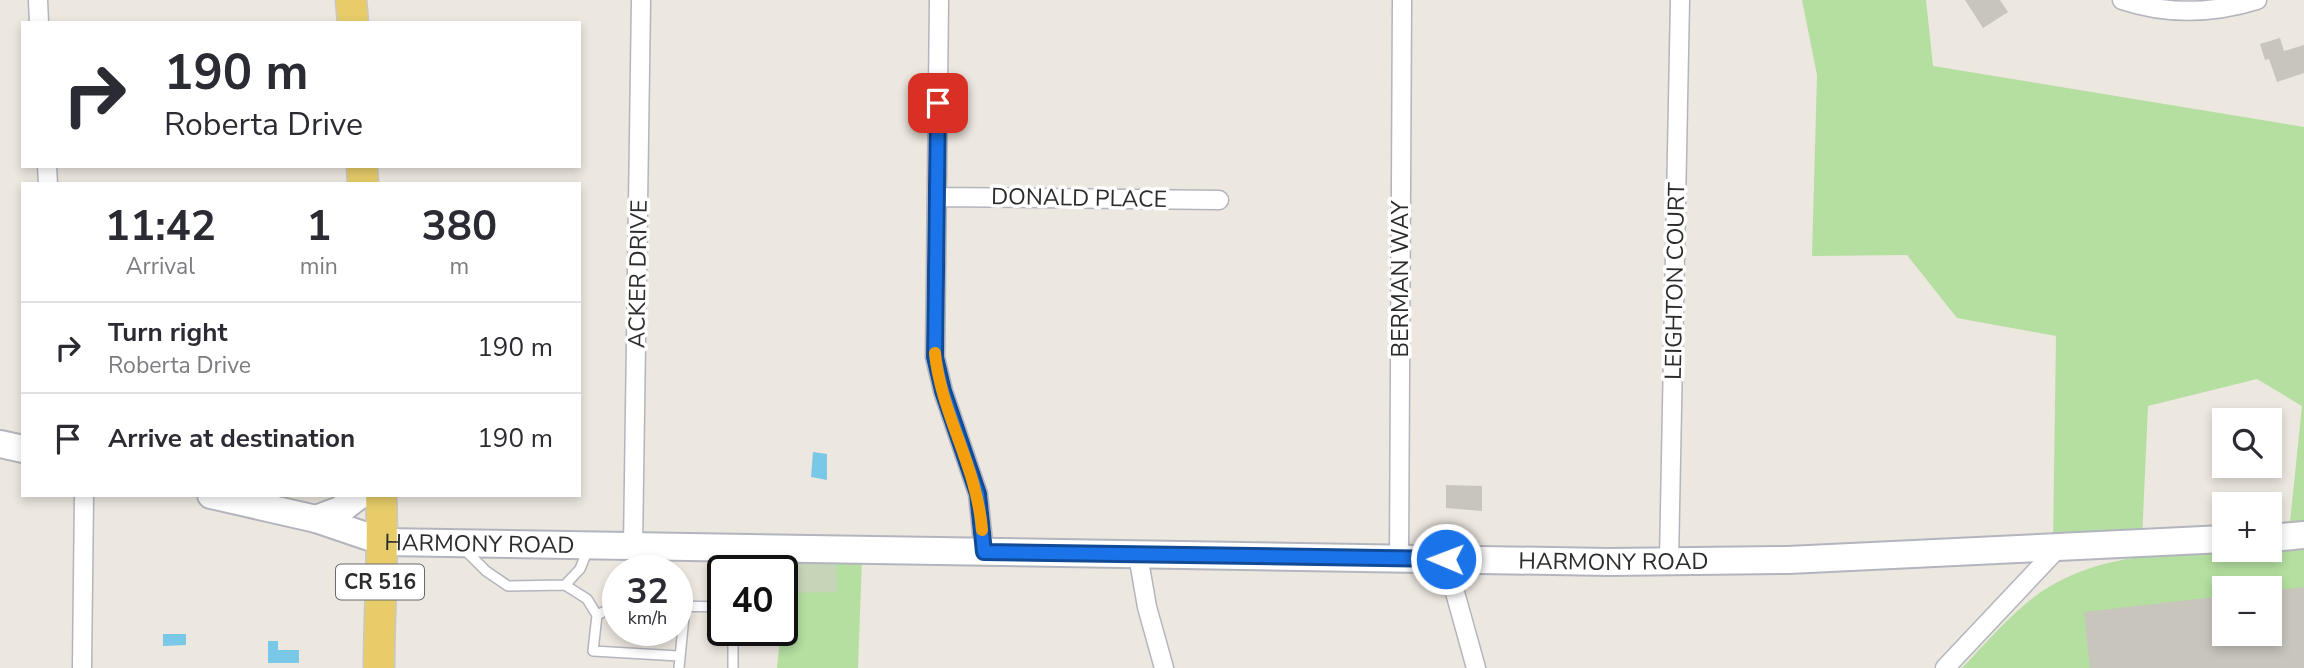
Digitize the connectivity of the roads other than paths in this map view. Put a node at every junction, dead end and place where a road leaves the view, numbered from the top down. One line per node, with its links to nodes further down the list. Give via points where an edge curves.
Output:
1 (38, 0): 9 (street)
2 (351, 0): 10 (main road)
3 (641, 0): 27 (street, ACKER DRIVE)
4 (939, 0): 11 (street)
5 (1402, 0): 32 (street, BERMAN WAY)
6 (1680, 0): 34 (street, LEIGHTON COURT)
7 (2122, 0): 8 (street, via 2188,12)
8 (2257, 0)
9 (39, 21)
10 (353, 21)
11 (938, 197): 12 (street, DONALD PLACE); 28 (street, via 935,357 978,494)
12 (1219, 200)
13 (0, 444): 14 (street)
14 (21, 449)
15 (84, 497): 41 (street)
16 (220, 497): 19 (street, HARMONY ROAD)
17 (357, 497): 19 (street, via 341,510)
18 (382, 497): 23 (main road, CR 516)
19 (316, 519): 23 (street, HARMONY ROAD)
20 (2304, 535): 21 (street)
21 (2282, 537)
22 (2212, 540): 26 (street, HARMONY ROAD)
23 (384, 542): 24 (street, HARMONY ROAD); 42 (main road, CR 516)
24 (458, 543): 25 (street, HARMONY ROAD); 35 (lane, via 508,586)
25 (590, 546): 27 (street, HARMONY ROAD); 35 (lane, via 580,569)
26 (2060, 546): 34 (street, HARMONY ROAD, via 1788,561); 47 (street)
27 (633, 547): 30 (street, HARMONY ROAD)
28 (984, 552): 29 (street, HARMONY ROAD); 31 (street, HARMONY ROAD)
29 (1138, 555): 32 (street, HARMONY ROAD); 45 (street)
30 (707, 556)
31 (798, 557)
32 (1399, 558): 33 (street, HARMONY ROAD)
33 (1446, 559): 34 (street, HARMONY ROAD); 46 (street)
34 (1669, 561)
35 (565, 585): 37 (lane, via 587,599)
36 (602, 613): 37 (lane)
37 (597, 615): 40 (lane, via 593,651)
38 (679, 646): 40 (lane)
39 (733, 646): 44 (lane)
40 (679, 656): 43 (lane)
41 (82, 668)
42 (379, 668)
43 (680, 668)
44 (733, 668)
45 (1164, 668)
46 (1476, 668)
47 (1945, 668)

